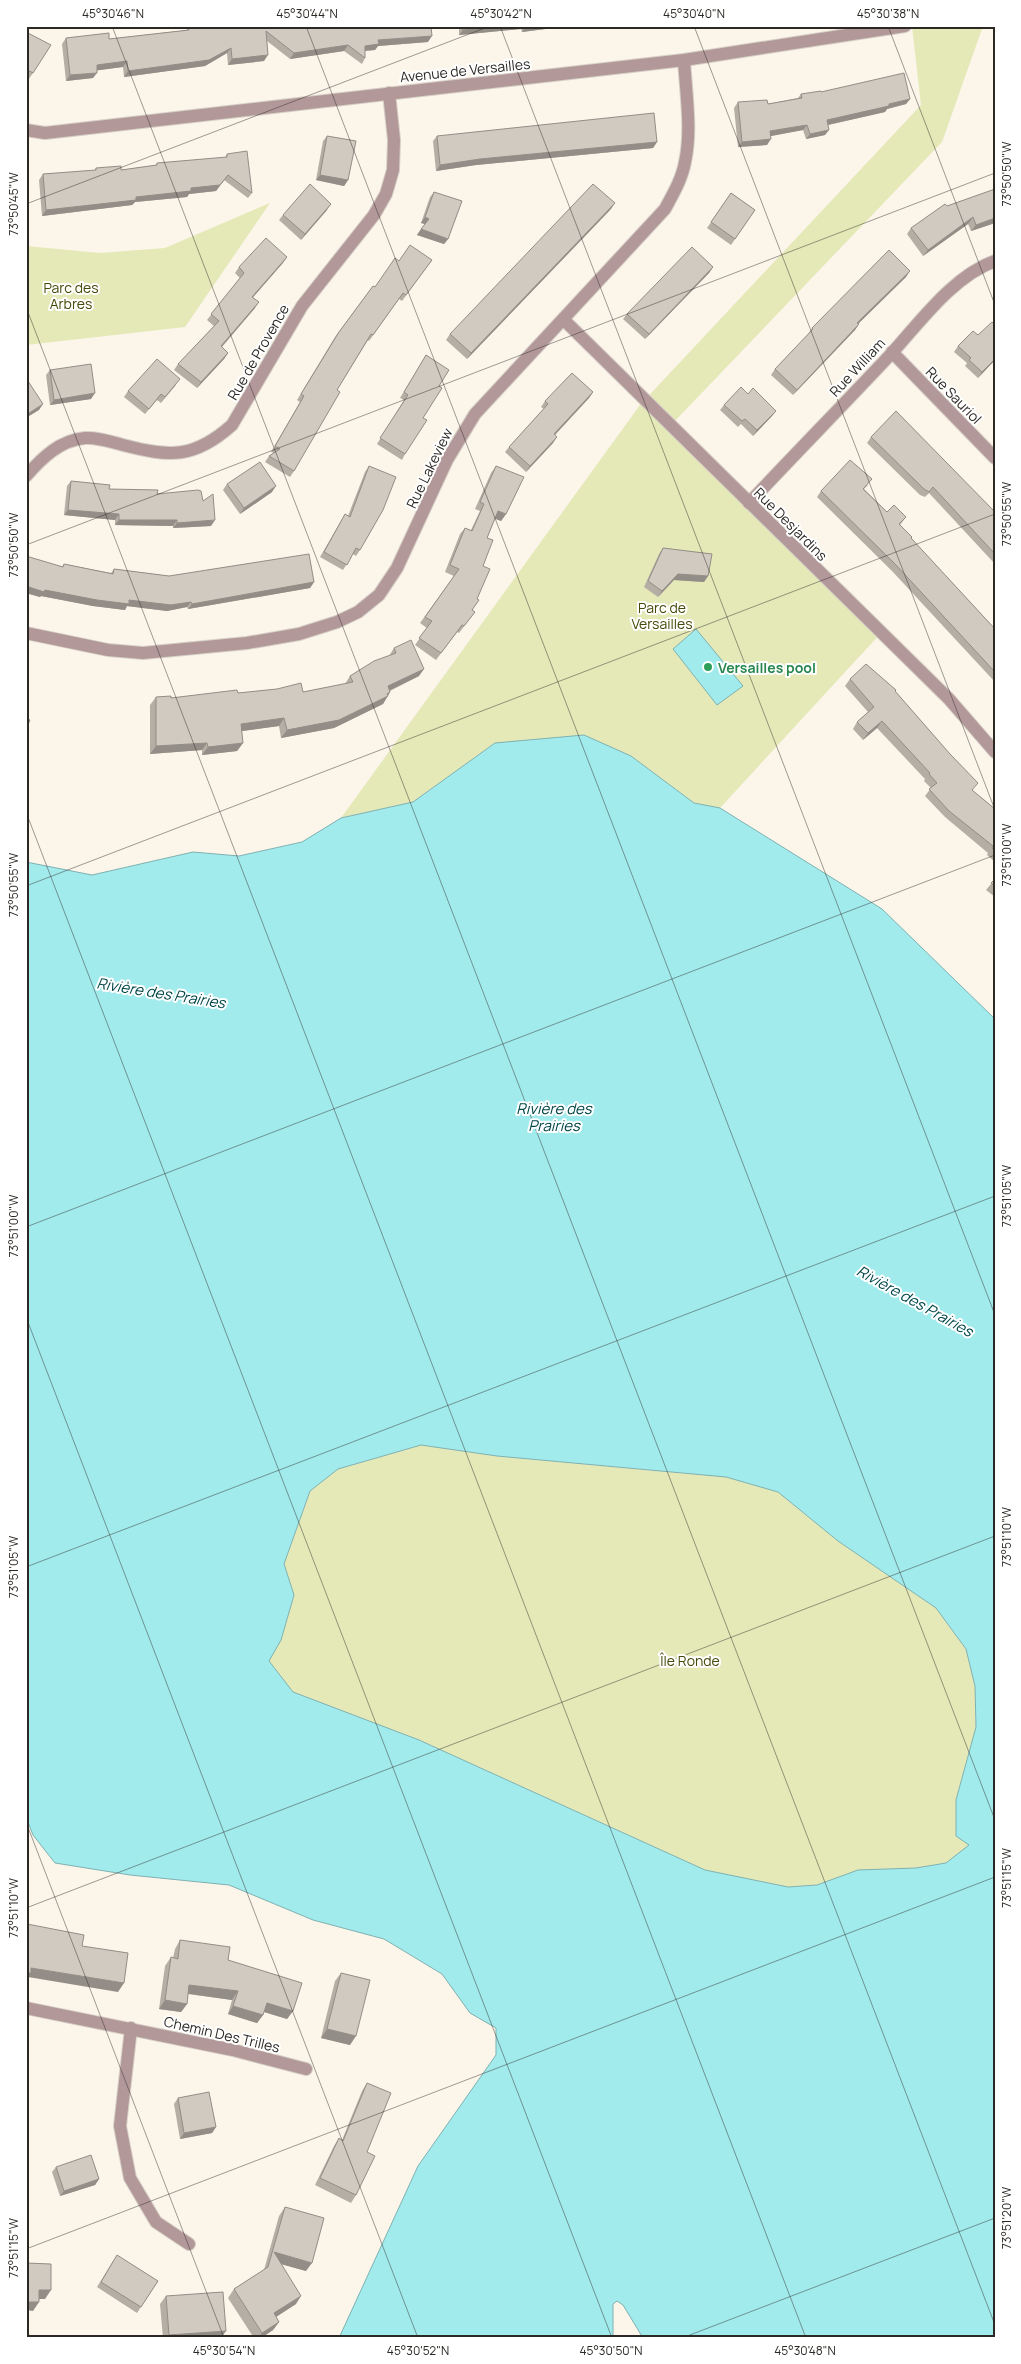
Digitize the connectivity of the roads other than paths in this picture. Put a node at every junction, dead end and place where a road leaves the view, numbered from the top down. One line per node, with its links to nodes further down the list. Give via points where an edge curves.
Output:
1 (905, 26): 2 (street, Avenue de Versailles)
2 (684, 60): 3 (street, Avenue de Versailles); 6 (street, Rue Lakeview, via 688,133 678,186 665,209)
3 (389, 93): 4 (street, Avenue de Versailles, via 45,133); 9 (street, Rue de Provence, via 394,140 393,170 386,194 374,215 302,306 232,425 215,440 193,451 172,454 101,439 72,440 55,448)
4 (26, 130)
5 (995, 261): 7 (street, Rue William, via 985,264 941,298)
6 (564, 320): 10 (street, Rue Desjardins); 11 (street, Rue Lakeview, via 475,414 447,460 397,568 379,595 358,612 299,634 247,643 143,653 108,650)
7 (892, 352): 8 (street, Rue Sauriol); 10 (street, Rue William)
8 (995, 458)
9 (26, 476)
10 (749, 503): 12 (street, Rue Desjardins, via 949,699)
11 (26, 633)
12 (995, 752)
13 (26, 2008): 14 (street, Chemin Des Trilles)
14 (131, 2028): 15 (street, Chemin Des Trilles); 16 (street, via 120,2126 130,2178 156,2222)
15 (306, 2069)
16 (189, 2244)

